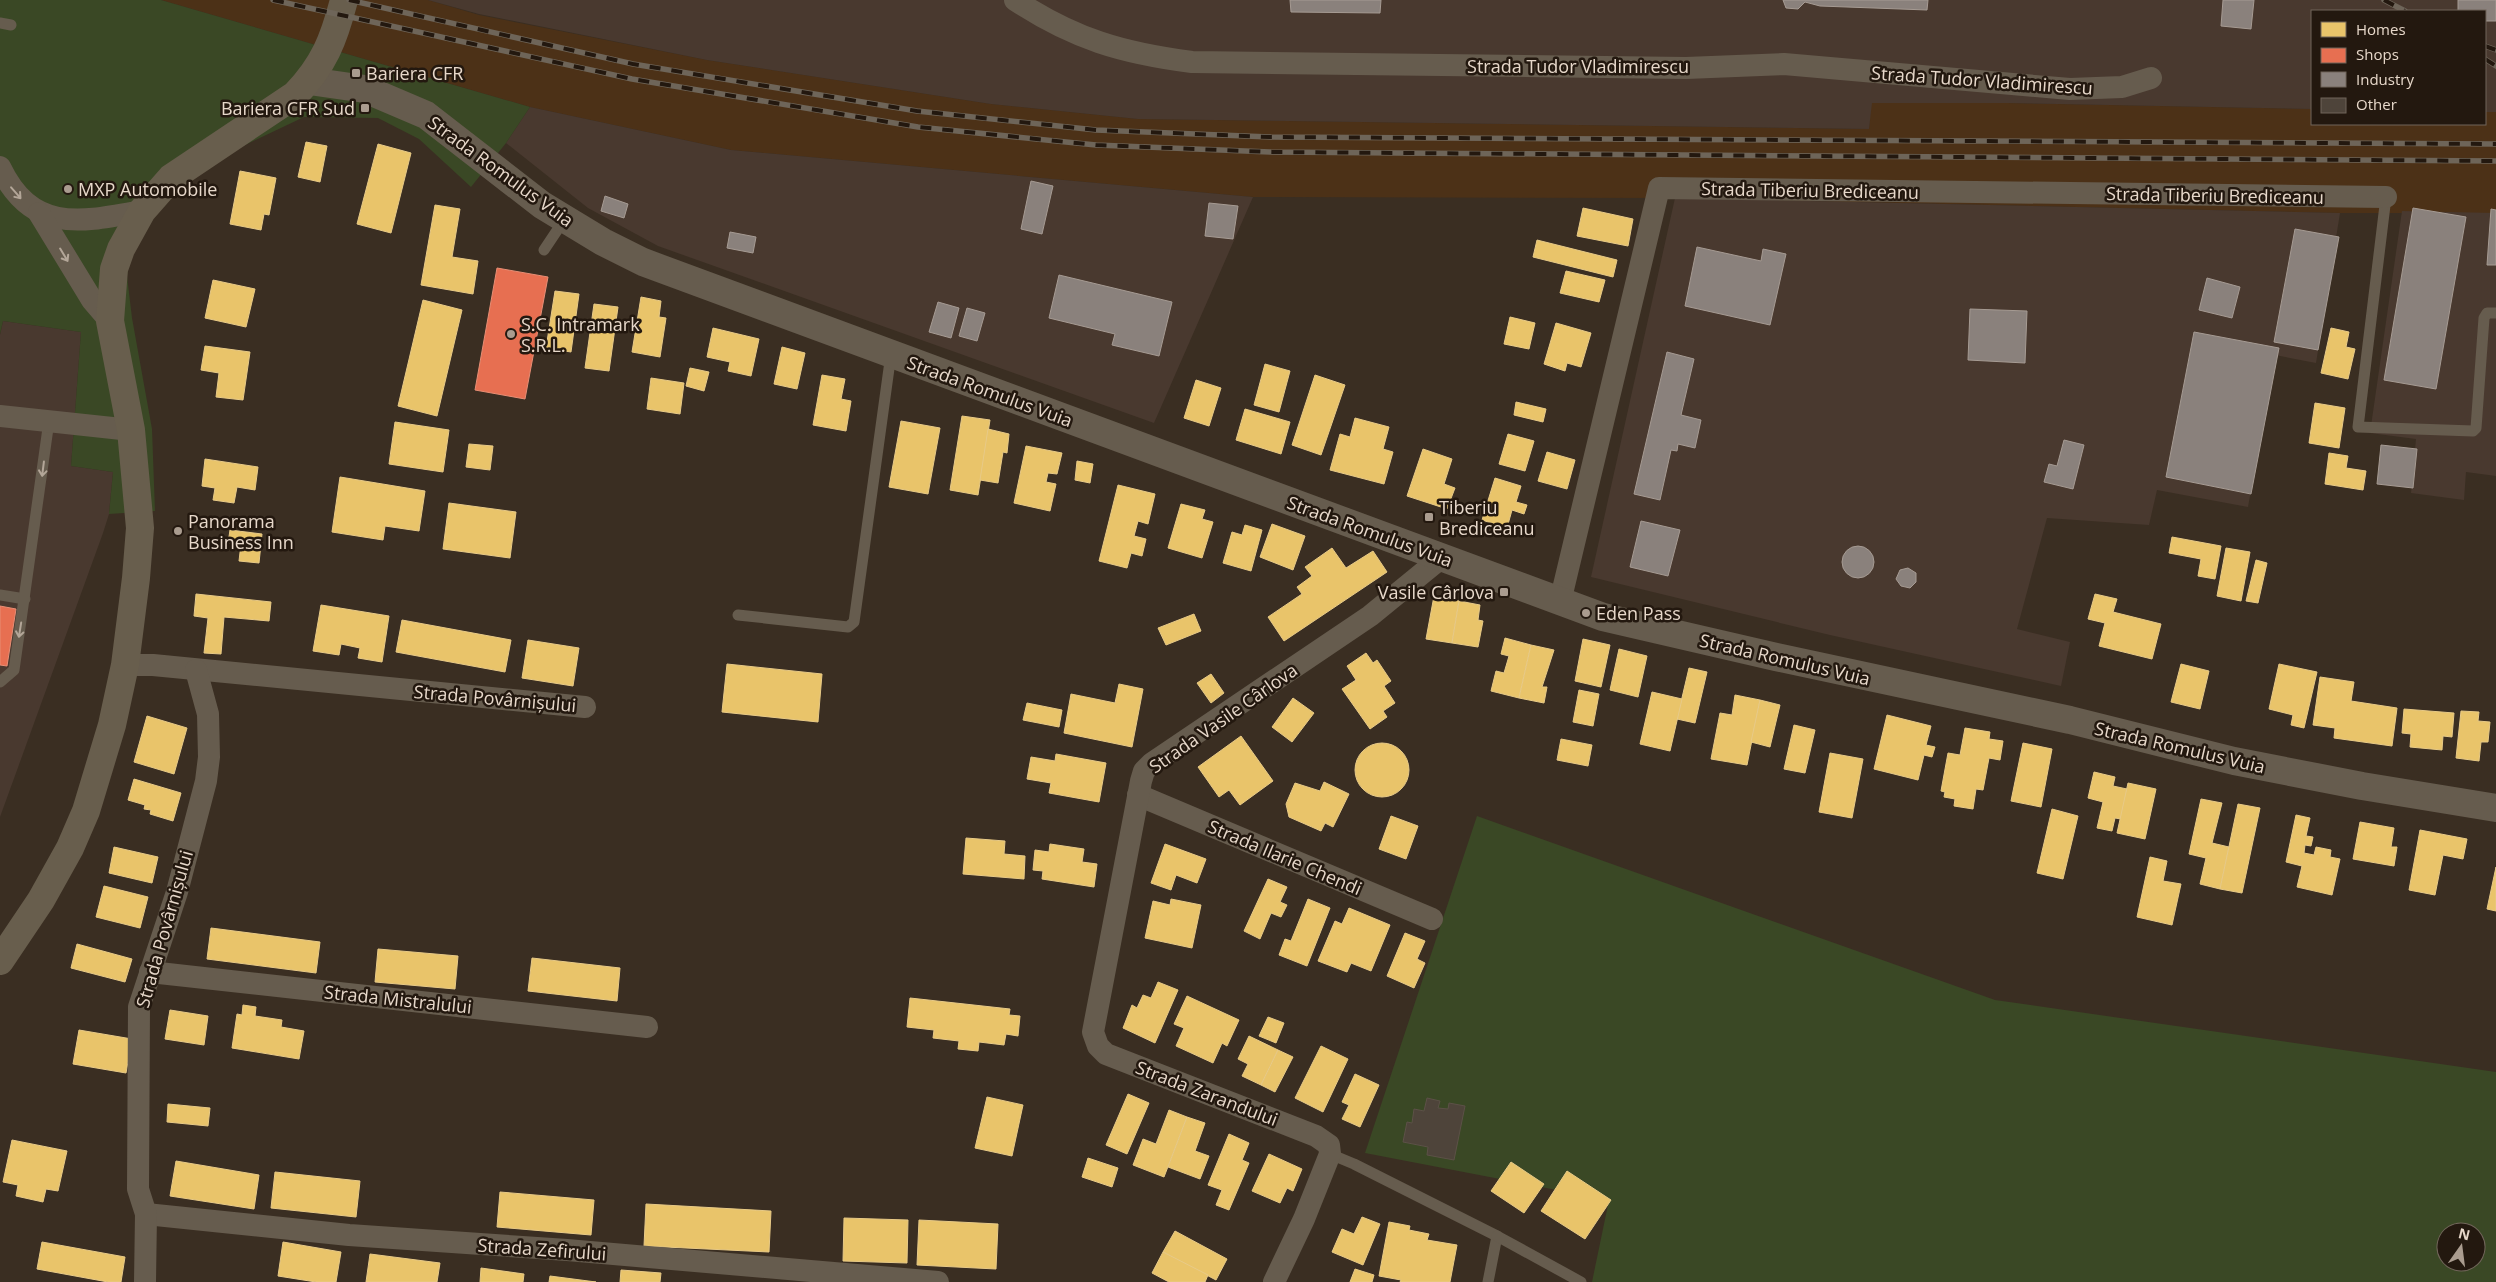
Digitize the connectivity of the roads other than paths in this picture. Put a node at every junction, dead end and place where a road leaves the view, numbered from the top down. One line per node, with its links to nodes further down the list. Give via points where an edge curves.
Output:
1 (344, 0): 4 (main road, via 334,36 321,65)
2 (1015, 0): 3 (street, Strada Tudor Vladimirescu, via 1088,39 1140,55 1192,62 1686,68 1784,64 2070,90 2122,87)
3 (2151, 78)
4 (308, 81): 7 (main road, via 295,95 171,178); 9 (street, Strada Romulus Vuia, via 365,89 426,115 512,184)
5 (0, 167): 8 (street, one-way to 8, via 12,190)
6 (2386, 196): 11 (lane, via 2358,427 2473,431 2476,428 2484,318 2488,312); 20 (street, Strada Tiberiu Brediceanu, via 1659,188)
7 (142, 211): 8 (street, via 84,221); 12 (main road, via 126,236 114,269)
8 (39, 213): 12 (street, one-way to 12, via 92,300)
9 (564, 220): 10 (lane); 13 (street, Strada Romulus Vuia, via 643,262)
10 (544, 250)
11 (2496, 312)
12 (110, 321): 16 (main road)
13 (891, 354): 17 (street, Strada Romulus Vuia); 21 (lane, via 854,622 848,627)
14 (0, 416): 15 (street)
15 (49, 421): 16 (street); 19 (lane, one-way to 19)
16 (131, 430): 22 (main road, via 140,528)
17 (1441, 558): 20 (street, Strada Romulus Vuia); 26 (street, Strada Vasile Cârlova, via 1370,616 1152,764 1144,771)
18 (0, 595): 19 (lane)
19 (25, 599): 24 (lane, one-way to 24, via 14,670)
20 (1560, 602): 27 (street, Strada Romulus Vuia, via 1603,617 1717,644 2070,720 2234,761)
21 (738, 615)
22 (125, 665): 23 (street, Strada Povârnișului); 29 (main road, via 112,725 86,811 41,900)
23 (196, 670): 25 (street, Strada Povârnișului); 30 (street, Strada Povârnișului, via 208,714 206,781 177,892)
24 (0, 682)
25 (586, 707)
26 (1138, 795): 28 (street, Strada Ilarie Chendi); 32 (street, Strada Vasile Cârlova)
27 (2496, 808)
28 (1432, 919)
29 (0, 962)
30 (150, 972): 31 (street, Strada Mistralului); 34 (street, Strada Povârnișului, via 139,1007 137,1115 138,1188)
31 (647, 1026)
32 (1093, 1032): 33 (street, Strada Zarandului, via 1098,1046 1106,1054 1316,1136)
33 (1330, 1149): 35 (lane, Strada Zarandului); 38 (street, via 1304,1219)
34 (146, 1214): 36 (street, Strada Povârnișului); 37 (street, Strada Zefirului, via 349,1235)
35 (1498, 1236): 39 (lane); 40 (lane, Strada Zarandului)
36 (145, 1282)
37 (938, 1282)
38 (1274, 1282)
39 (1488, 1282)
40 (1581, 1282)

